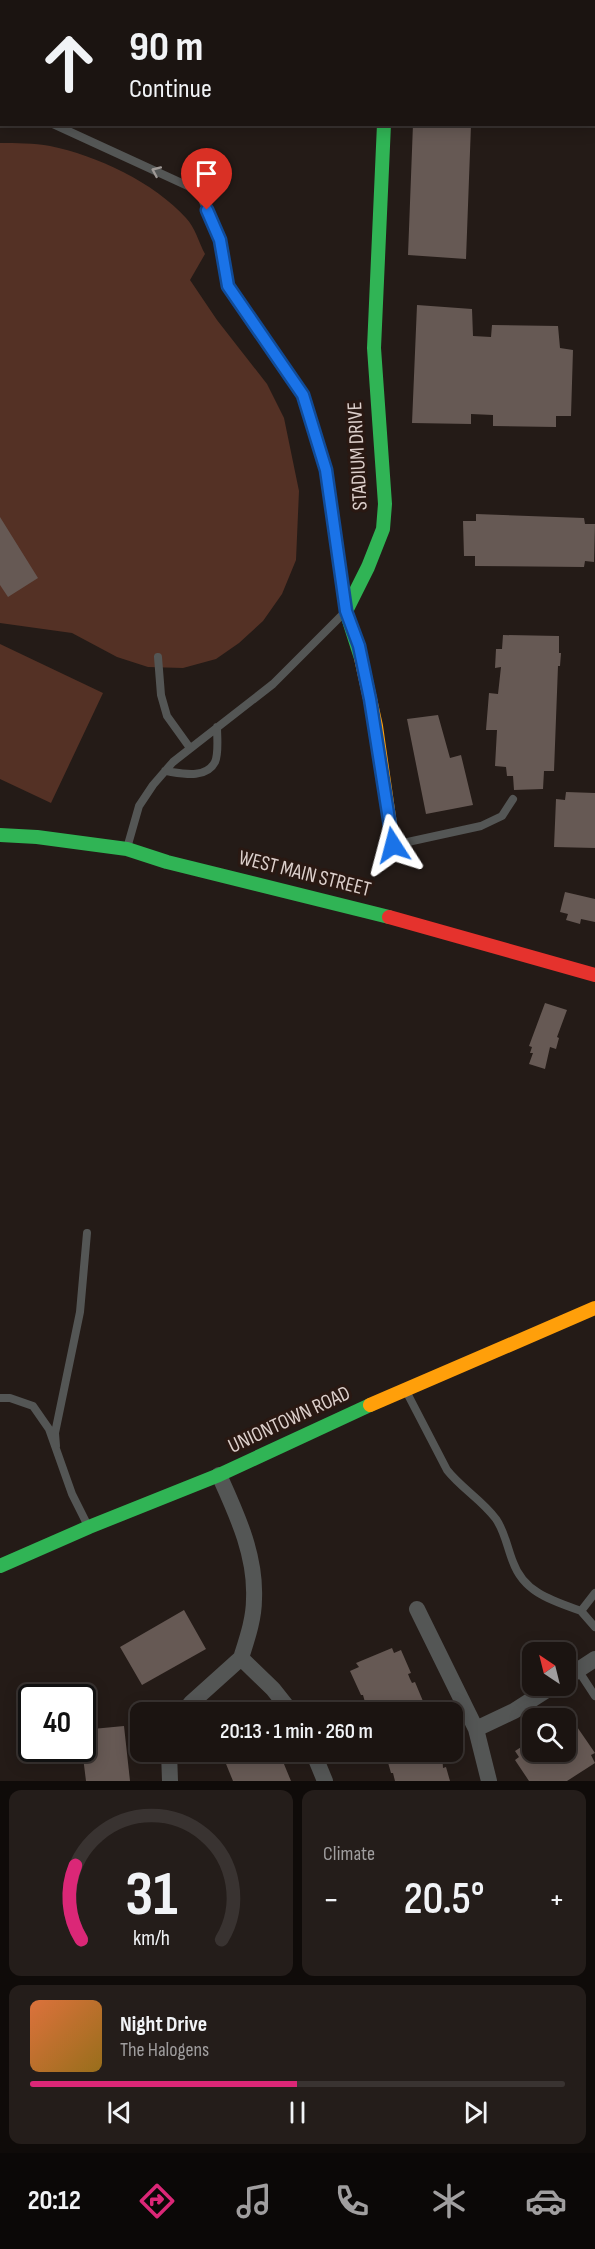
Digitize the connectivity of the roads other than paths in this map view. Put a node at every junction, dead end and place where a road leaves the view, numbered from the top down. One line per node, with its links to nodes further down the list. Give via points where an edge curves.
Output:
1 (58, 126): 3 (lane, one-way to 1, via 326,470 303,395 228,286 220,240 200,195)
2 (384, 126): 3 (street, STADIUM DRIVE, via 374,348 385,504 383,529)
3 (346, 611): 5 (lane, via 273,684); 10 (street, via 359,646 368,689)
4 (158, 657): 6 (lane, via 167,716)
5 (218, 727): 6 (lane); 7 (lane, via 215,761 206,772)
6 (190, 748): 7 (lane)
7 (165, 771): 11 (lane, via 139,806)
8 (513, 799): 10 (lane, via 502,816 481,826)
9 (0, 835): 11 (street, WEST MAIN STREET)
10 (393, 845)
11 (127, 849): 12 (street, WEST MAIN STREET, via 406,921)
12 (595, 975)
13 (87, 1233): 17 (lane, via 80,1312 55,1433)
14 (595, 1308): 15 (street, UNIONTOWN ROAD)
15 (405, 1388): 18 (street, UNIONTOWN ROAD); 23 (lane, via 447,1470 503,1530 514,1565 525,1582 544,1598)
16 (0, 1398): 17 (lane, via 33,1406)
17 (56, 1446): 19 (lane, via 72,1494)
18 (219, 1475): 19 (street, UNIONTOWN ROAD); 25 (street, via 243,1530 254,1576 255,1601)
19 (89, 1527): 20 (street, UNIONTOWN ROAD)
20 (0, 1566)
21 (595, 1593): 23 (lane)
22 (417, 1609): 33 (street)
23 (581, 1611): 24 (lane)
24 (595, 1627)
25 (241, 1658): 31 (street); 32 (street)
26 (595, 1659): 27 (street)
27 (576, 1671)
28 (576, 1678): 30 (lane)
29 (537, 1696): 33 (street)
30 (595, 1696)
31 (192, 1702)
32 (283, 1702)
33 (476, 1729): 38 (street)
34 (169, 1762): 36 (street)
35 (317, 1762): 37 (street)
36 (170, 1781)
37 (325, 1781)
38 (489, 1781)

